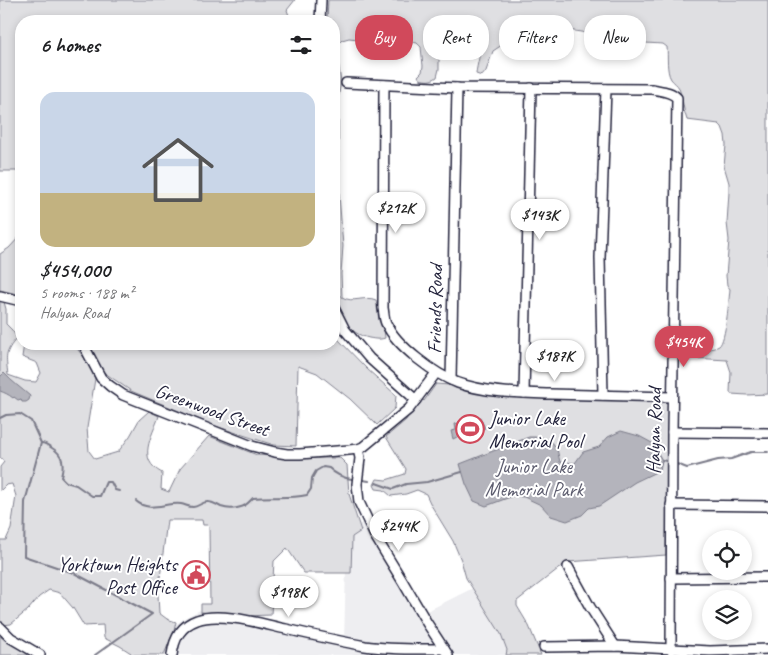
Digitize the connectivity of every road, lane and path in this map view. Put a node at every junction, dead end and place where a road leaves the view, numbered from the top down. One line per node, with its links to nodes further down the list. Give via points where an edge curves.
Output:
1 (321, 0): 2 (street)
2 (320, 15)
3 (346, 84): 4 (street)
4 (384, 85): 5 (street); 12 (street, via 383,308 386,323 403,346)
5 (457, 88): 6 (street); 13 (street, Friends Road)
6 (530, 88): 7 (street); 14 (street)
7 (606, 89): 15 (street, via 600,258); 16 (street, Halyan Road, via 652,89 670,92 677,98)
8 (0, 296): 9 (street)
9 (15, 300)
10 (340, 320): 17 (street, via 369,358)
11 (86, 350): 20 (street, Greenwood Street, via 101,378 123,395 252,446 287,454)
12 (436, 373): 13 (street); 17 (street)
13 (451, 380): 14 (street, via 478,388)
14 (524, 393): 15 (street)
15 (603, 395): 16 (street)
16 (672, 397): 18 (street, Halyan Road)
17 (416, 400): 20 (street)
18 (672, 432): 19 (street); 21 (street, Halyan Road)
19 (768, 433)
20 (358, 449): 31 (street, via 359,502 375,536)
21 (671, 505): 22 (street); 25 (street, Halyan Road)
22 (768, 506)
23 (568, 566): 27 (street)
24 (768, 577): 25 (street)
25 (671, 578): 30 (street, Halyan Road)
26 (0, 627): 32 (street, via 11,638)
27 (615, 646): 28 (street); 30 (street)
28 (544, 647)
29 (768, 649): 30 (street)
30 (670, 650)
31 (446, 652): 33 (street, via 381,648 221,617 195,620 184,628 175,638)
32 (40, 655)
33 (172, 655)

